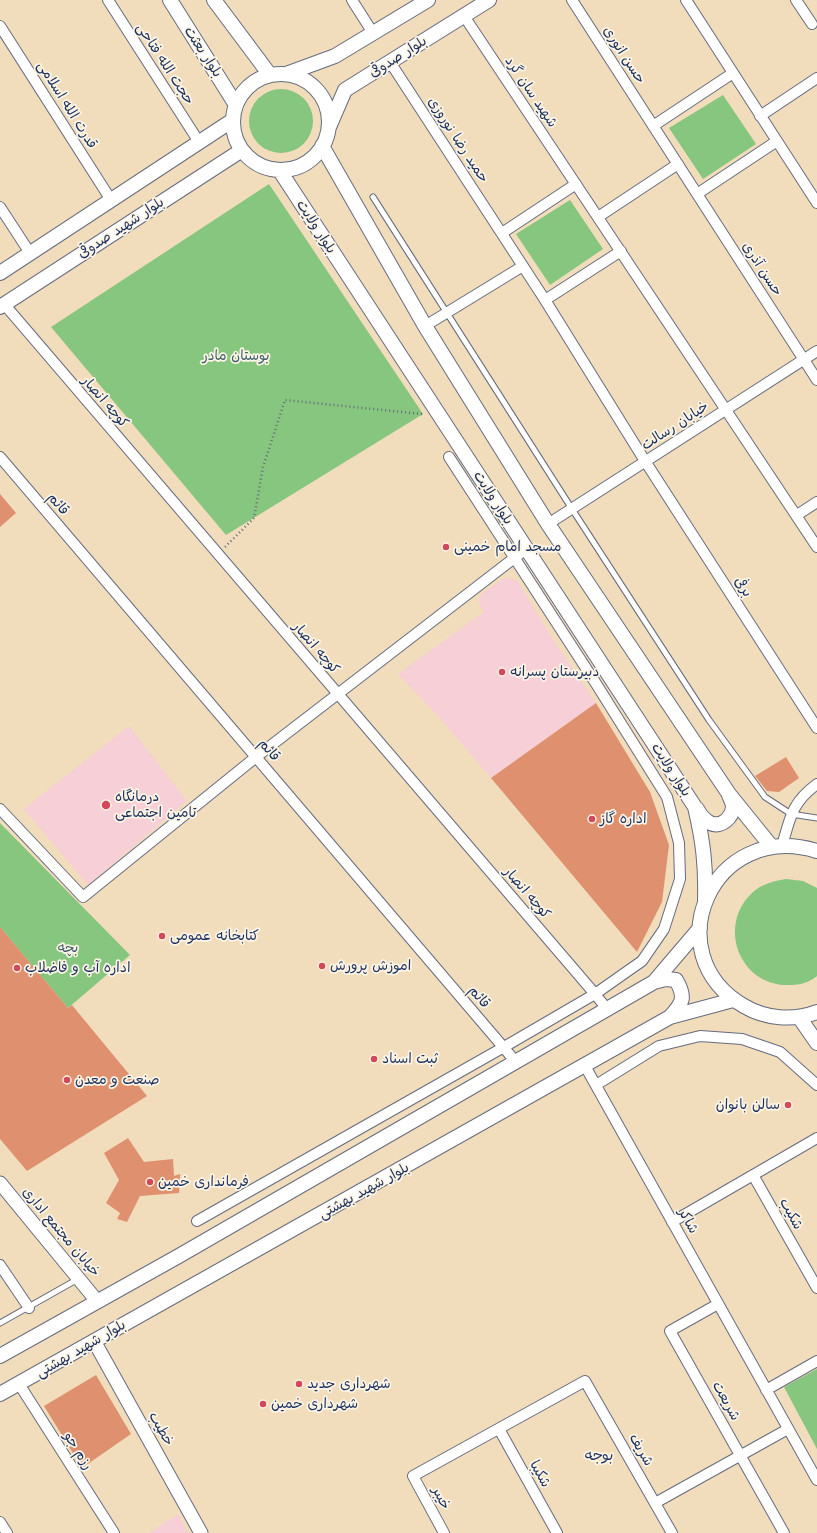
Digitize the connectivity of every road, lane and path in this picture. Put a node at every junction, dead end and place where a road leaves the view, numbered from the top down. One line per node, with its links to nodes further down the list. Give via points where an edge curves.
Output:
1 (108, 0): 25 (street, حجت الله فتاحی)
2 (170, 0): 19 (main road, بلوار بعثت)
3 (214, 0): 17 (main road)
4 (352, 0): 13 (street)
5 (428, 0): 13 (main road)
6 (489, 0): 10 (main road, بلوار صدوقی)
7 (572, 0): 22 (street, حسن انوری)
8 (686, 0): 15 (street)
9 (796, 0): 12 (street)
10 (464, 16): 14 (main road, بلوار صدوقی); 30 (street, شهید سان گرد)
11 (0, 26): 33 (street, قدرت الله اسلامی)
12 (815, 26)
13 (373, 33): 16 (main road, via 335,56)
14 (390, 62): 23 (main road, بلوار صدوقی, via 345,90); 37 (street, حمید رضا نوروزی)
15 (733, 73): 20 (street); 22 (street)
16 (286, 74): 17 (main road); 23 (main road, via 301,78 314,87 323,100 328,115)
17 (270, 75): 19 (main road, via 256,81 244,91)
18 (817, 78): 20 (street)
19 (236, 105): 21 (main road)
20 (760, 116): 24 (street)
21 (233, 120): 25 (main road, بلوار شهید صدوقی); 27 (main road, via 235,135)
22 (653, 126): 28 (street, حسن انوری)
23 (328, 131): 26 (main road)
24 (777, 141): 31 (street); 34 (street)
25 (199, 142): 33 (main road, بلوار شهید صدوقی)
26 (322, 146): 29 (main road, via 312,158 298,167); 45 (main road)
27 (242, 150): 29 (main road, via 253,161); 43 (main road, بلوار شهید صدوقی)
28 (678, 164): 31 (street, حسن آذری); 36 (street)
29 (280, 171): 59 (main road, بلوار ولایت)
30 (576, 184): 36 (street, شهید سان گرد); 37 (street)
31 (697, 194): 47 (street, حسن آذری)
32 (374, 197): 44 (lane)
33 (111, 200): 39 (main road, بلوار شهید صدوقی)
34 (817, 203)
35 (0, 207): 39 (street)
36 (598, 217): 38 (street, شهید سان گرد)
37 (502, 233): 40 (street, حمید رضا نوروزی)
38 (621, 251): 42 (street); 49 (street)
39 (30, 253): 41 (main road, بلوار شهید صدوقی)
40 (523, 266): 42 (street, حمید رضا نوروزی); 44 (street)
41 (0, 273)
42 (545, 300): 53 (street)
43 (2, 306): 60 (street, کوچه انصار)
44 (447, 313): 45 (street); 55 (lane)
45 (425, 326): 57 (main road)
46 (817, 351): 47 (street, خیابان رسالت)
47 (804, 360): 48 (street, حسن آذری); 49 (street, خیابان رسالت)
48 (817, 380)
49 (726, 409): 53 (street, خیابان رسالت); 56 (street)
50 (423, 414): 60 (path, via 285,400 263,467 254,518)
51 (0, 457): 64 (street, قائم)
52 (449, 457): 61 (street)
53 (645, 462): 55 (street, خیابان رسالت); 63 (street, برفی)
54 (817, 502): 56 (street)
55 (572, 509): 57 (street, خیابان رسالت); 69 (lane, via 709,720 764,797)
56 (797, 515): 58 (street)
57 (548, 524): 66 (main road)
58 (817, 547)
59 (526, 549): 61 (street); 67 (main road, بلوار ولایت)
60 (218, 555): 62 (street, کوچه انصار)
61 (514, 557): 62 (street); 76 (street, via 667,797 679,843 680,879 664,929 642,961)
62 (337, 694): 64 (street); 76 (street, کوچه انصار)
63 (817, 728)
64 (256, 757): 68 (street, via 83,897); 83 (street, قائم)
65 (817, 784): 69 (street, via 803,794)
66 (729, 794): 67 (main road, via 733,806 730,817 722,823 711,824 702,818); 71 (main road)
67 (695, 807): 73 (main road, بلوار ولایت, via 706,867)
68 (0, 809)
69 (791, 814): 70 (lane); 71 (street)
70 (817, 818)
71 (777, 846): 72 (main road, via 801,846); 73 (main road, via 743,856 720,875)
72 (817, 851)
73 (705, 900): 74 (main road)
74 (700, 928): 75 (main road); 77 (main road, via 701,948 707,966 716,983)
75 (654, 982): 78 (main road); 80 (main road, via 676,980 682,991 681,1005)
76 (595, 994): 78 (street, کوچه انصار); 83 (street)
77 (733, 1000): 80 (main road, بلوار شهید بهشتی); 81 (main road, via 753,1012 776,1018)
78 (607, 1009): 84 (main road)
79 (817, 1012): 81 (main road)
80 (670, 1017): 85 (main road, بلوار شهید بهشتی)
81 (800, 1017): 82 (main road)
82 (817, 1044)
83 (504, 1047): 84 (street, قائم); 91 (street)
84 (516, 1062): 96 (main road)
85 (585, 1066): 86 (street, شاکر); 100 (main road, بلوار شهید بهشتی)
86 (596, 1085): 87 (street, via 659,1046 700,1036 742,1039 780,1052); 92 (street, شاکر)
87 (817, 1085)
88 (817, 1138): 89 (street)
89 (753, 1175): 92 (street); 95 (street, شکیب)
90 (0, 1183): 94 (street, خیابان مجتمع اداری)
91 (197, 1221)
92 (672, 1222): 97 (street, شاکر)
93 (0, 1265): 98 (street)
94 (79, 1278): 96 (street, خیابان مجتمع اداری); 98 (lane)
95 (817, 1288)
96 (97, 1301): 101 (main road)
97 (718, 1304): 104 (street, شاکر); 108 (street, شریعت, via 670,1331)
98 (29, 1308): 99 (lane)
99 (0, 1323)
100 (94, 1341): 103 (main road, بلوار شهید بهشتی); 114 (street, خطیب)
101 (0, 1356)
102 (817, 1361): 104 (street)
103 (19, 1384): 105 (main road, بلوار شهید بهشتی); 113 (street, رزم جو)
104 (766, 1390): 107 (street, شاکر)
105 (0, 1394)
106 (499, 1429): 110 (street, شریف, via 585,1382); 115 (street, خیبر, via 413,1476); 116 (street, شکیبا)
107 (788, 1429): 108 (street); 109 (street, شاکر)
108 (741, 1456): 110 (street); 118 (street, شریعت)
109 (815, 1474)
110 (655, 1504): 117 (street, شریف)
111 (0, 1522): 112 (street)
112 (7, 1533)
113 (114, 1533)
114 (201, 1533)
115 (444, 1533)
116 (557, 1533)
117 (672, 1533)
118 (784, 1533)

